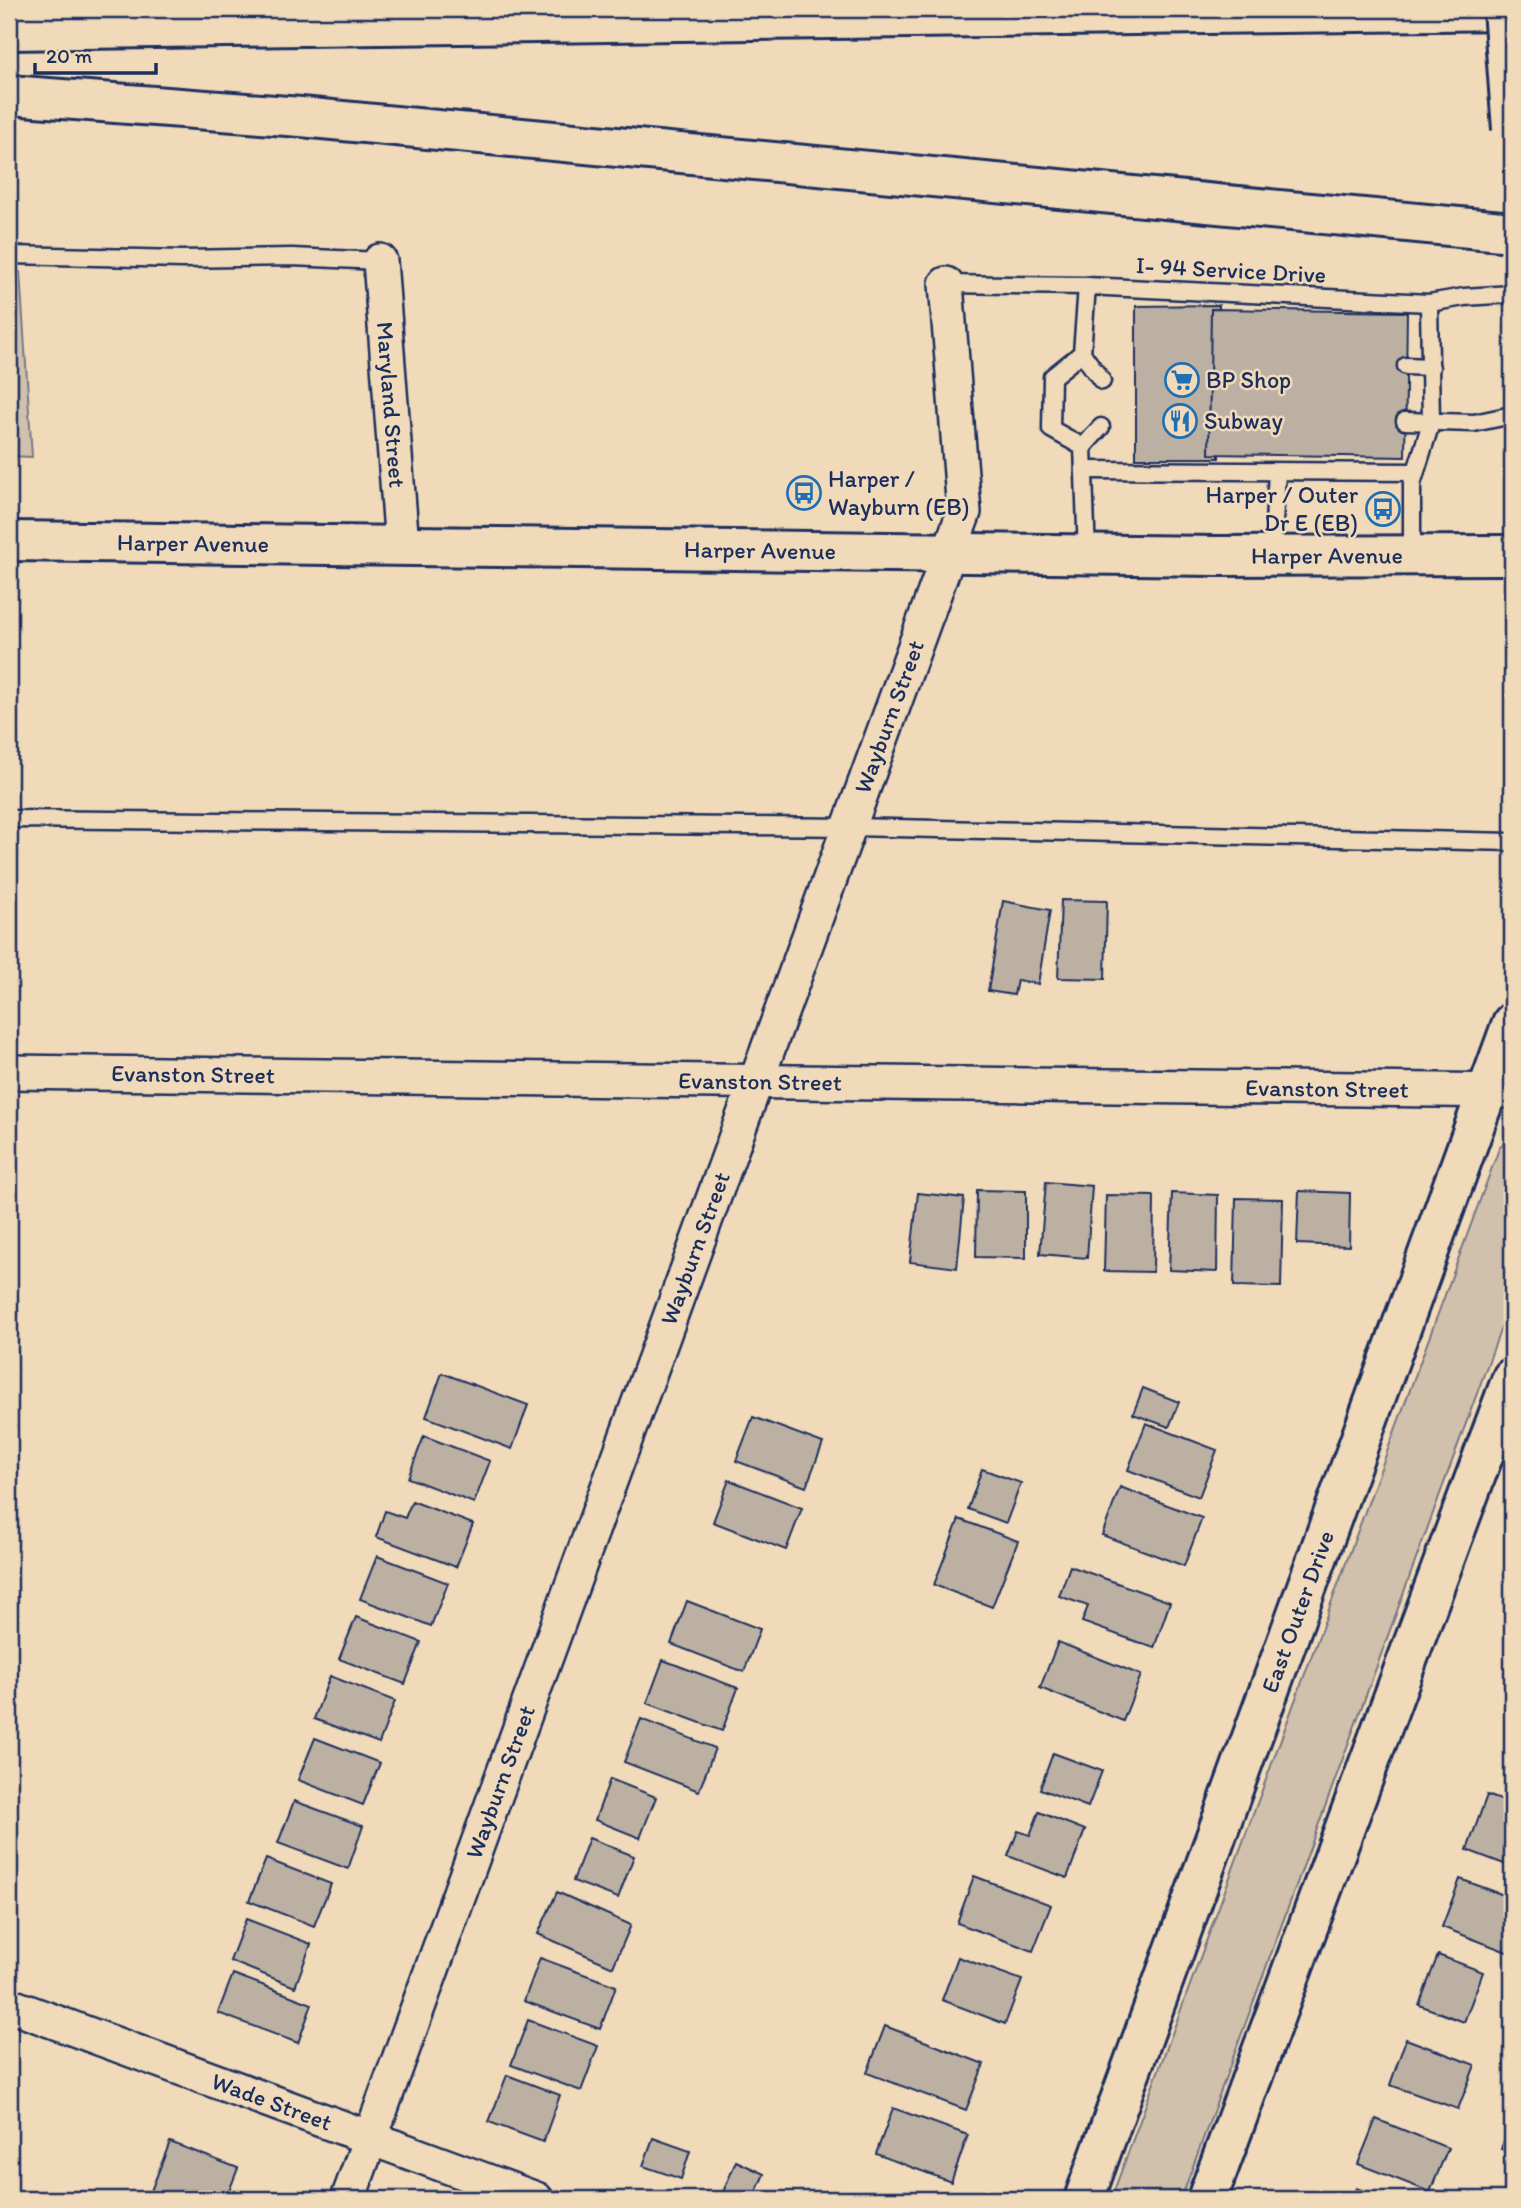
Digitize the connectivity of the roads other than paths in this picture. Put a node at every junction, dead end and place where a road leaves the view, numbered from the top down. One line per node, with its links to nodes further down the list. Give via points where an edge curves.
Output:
1 (1503, 9): 5 (main road, bridge)
2 (1512, 10): 3 (main road)
3 (9, 30)
4 (9, 96): 6 (main road, via 301,117)
5 (1512, 129)
6 (1512, 232)
7 (9, 255): 8 (lane)
8 (380, 261): 28 (street, Maryland Street)
9 (946, 284): 10 (lane, I- 94 Service Drive); 29 (street, Wayburn Street, via 964,512)
10 (1087, 286): 12 (lane, I- 94 Service Drive, via 1246,301); 13 (lane)
11 (1512, 294): 12 (lane, I- 94 Service Drive)
12 (1429, 303): 15 (lane)
13 (1082, 353): 16 (lane); 21 (lane, via 1052,377 1051,429)
14 (1406, 366): 15 (lane)
15 (1431, 367): 19 (lane)
16 (1102, 381)
17 (1512, 415): 19 (lane, via 1474,424)
18 (1405, 421): 19 (lane)
19 (1430, 422): 26 (lane)
20 (1101, 426): 21 (lane)
21 (1083, 447): 23 (lane)
22 (1243, 455): 24 (lane)
23 (1084, 470): 24 (lane); 30 (lane)
24 (1243, 472): 25 (lane)
25 (1277, 472): 26 (lane); 32 (lane)
26 (1415, 472): 33 (lane)
27 (9, 541): 28 (main road, Harper Avenue)
28 (402, 546): 29 (main road, Harper Avenue)
29 (950, 553): 30 (main road, Harper Avenue); 35 (street, Wayburn Street)
30 (1087, 555): 32 (main road, Harper Avenue)
31 (1512, 555): 33 (main road, Harper Avenue)
32 (1272, 556): 33 (main road, Harper Avenue)
33 (1412, 556)
34 (9, 819): 35 (lane)
35 (850, 827): 36 (lane); 39 (street, Wayburn Street)
36 (1512, 842)
37 (1512, 1024): 40 (main road, East Outer Drive)
38 (9, 1072): 39 (street, Evanston Street)
39 (757, 1081): 40 (street, Evanston Street); 43 (street, Wayburn Street)
40 (1500, 1091): 46 (main road, East Outer Drive)
41 (1512, 1378): 47 (main road)
42 (9, 2005): 43 (street, Wade Street)
43 (370, 2139): 44 (street, Wayburn Street); 45 (street, Wade Street)
44 (348, 2199)
45 (536, 2199)
46 (1084, 2199)
47 (1207, 2199)

